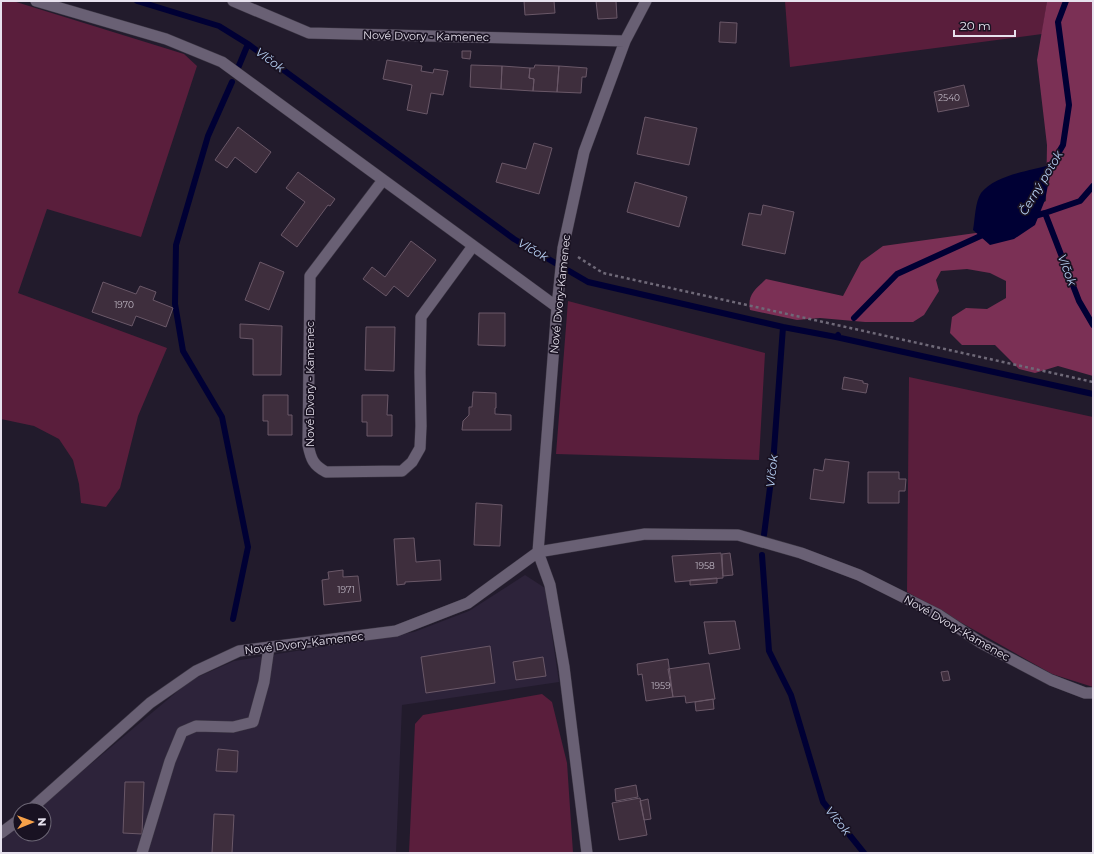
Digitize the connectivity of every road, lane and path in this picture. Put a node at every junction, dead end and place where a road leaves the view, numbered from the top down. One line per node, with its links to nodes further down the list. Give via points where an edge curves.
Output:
1 (36, 1): 5 (street, via 166,39 222,62)
2 (233, 1): 4 (street, Nové Dvory - Kamenec, via 309,33)
3 (646, 1): 4 (street, Nové Dvory-Kamenec)
4 (625, 41): 7 (street, Nové Dvory-Kamenec, via 584,152)
5 (383, 180): 6 (street); 6 (street, Nové Dvory - Kamenec, via 310,276 308,445 311,458 317,467 326,472 402,471 412,462 420,448 421,317)
6 (473, 246): 8 (street)
7 (563, 248): 8 (street, Nové Dvory-Kamenec); 9 (path, via 604,273)
8 (557, 303): 10 (street, Nové Dvory-Kamenec)
9 (1093, 382)
10 (538, 552): 11 (street, Nové Dvory-Kamenec, via 468,603 396,631); 12 (street, Nové Dvory-Kamenec, via 645,534 738,535 802,553 859,575 939,615 981,642 1051,680); 17 (street, Nové Dvory-Kamenec, via 550,584 564,667)
11 (269, 647): 13 (street, Nové Dvory-Kamenec, via 239,651 196,671 150,703); 16 (street, via 254,722 233,727 196,726 182,732 170,761)
12 (1093, 693)
13 (39, 802)
14 (12, 825): 15 (street)
15 (1, 833)
16 (142, 853)
17 (587, 853)

